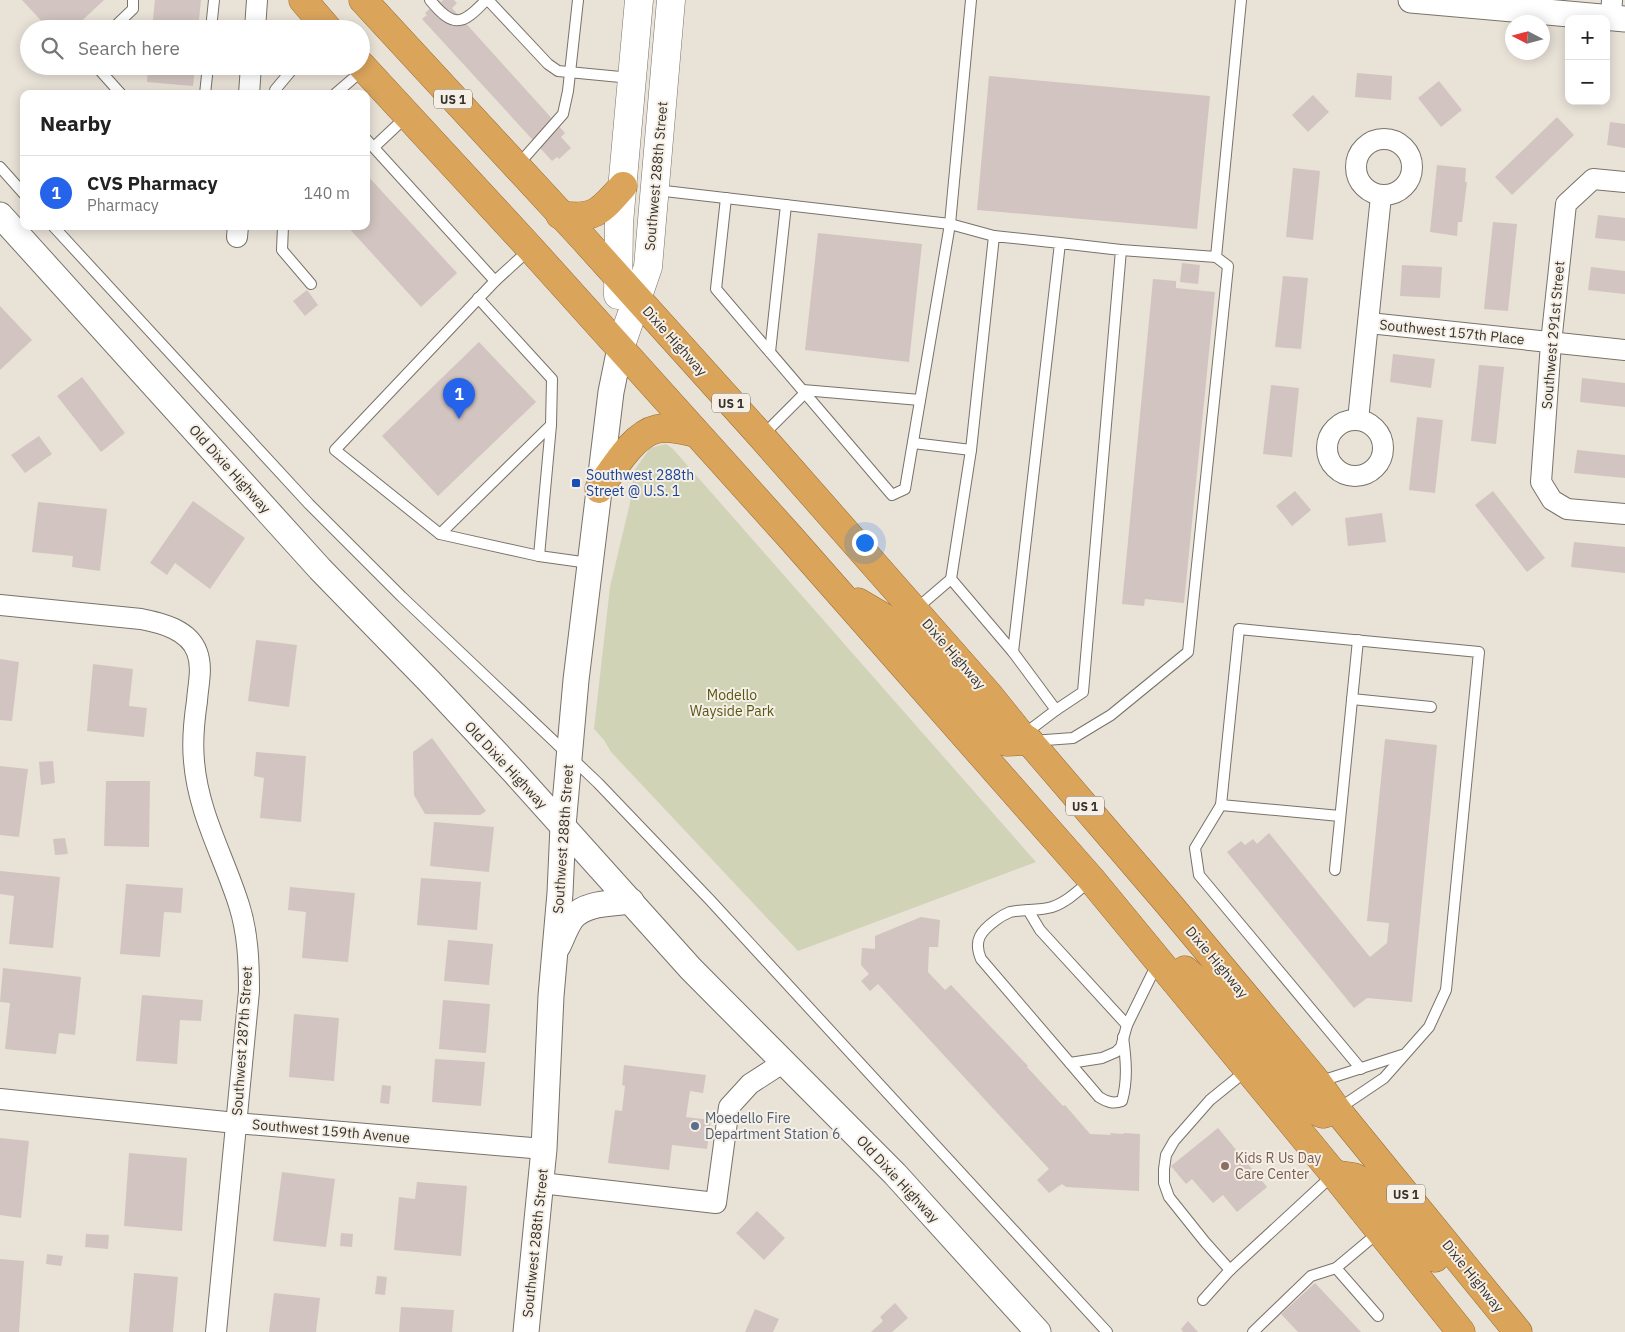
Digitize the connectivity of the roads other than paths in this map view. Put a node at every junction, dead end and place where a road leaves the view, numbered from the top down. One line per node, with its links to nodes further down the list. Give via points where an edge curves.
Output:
1 (133, 0): 15 (lane, via 133,9)
2 (214, 0): 16 (lane)
3 (257, 0): 17 (street)
4 (303, 0): 18 (highway)
5 (363, 0): 35 (highway, Dixie Highway / US 1)
6 (430, 0): 7 (lane, via 447,18 457,20 466,18)
7 (487, 0): 19 (lane, via 548,64 558,71)
8 (578, 0): 19 (lane)
9 (639, 0): 26 (main road, Southwest 288th Street)
10 (672, 0): 38 (main road, Southwest 288th Street)
11 (971, 0): 45 (lane)
12 (1241, 0): 52 (lane)
13 (1411, 0): 14 (street)
14 (1616, 12)
15 (121, 20)
16 (212, 20)
17 (255, 20)
18 (321, 20)
19 (570, 73): 26 (lane); 35 (lane, via 563,114)
20 (104, 75): 27 (lane)
21 (207, 75): 28 (lane)
22 (251, 75): 29 (street)
23 (288, 75): 30 (lane)
24 (355, 75): 31 (lane)
25 (370, 75): 32 (highway)
26 (632, 78): 37 (main road, Southwest 288th Street)
27 (117, 90)
28 (205, 90)
29 (249, 90)
30 (275, 90)
31 (339, 90)
32 (407, 116): 33 (lane); 50 (highway)
33 (370, 143): 54 (lane)
34 (0, 167): 39 (lane)
35 (516, 167): 44 (highway, Dixie Highway / US 1)
36 (1625, 182): 59 (street, Southwest 291st Street, via 1593,179 1566,204)
37 (623, 186): 44 (highway, via 596,213 574,217); 53 (main road, Southwest 288th Street)
38 (654, 189): 41 (lane); 57 (main road, Southwest 288th Street, via 648,267)
39 (20, 190)
40 (1381, 196): 58 (street)
41 (726, 198): 42 (lane); 62 (lane, via 716,289)
42 (786, 205): 45 (lane); 62 (lane)
43 (0, 215): 89 (street, Old Dixie Highway, via 320,568)
44 (560, 215): 53 (highway, Dixie Highway / US 1)
45 (950, 224): 48 (lane); 64 (lane)
46 (57, 230): 86 (lane, via 309,504)
47 (283, 230): 55 (lane, via 282,250)
48 (994, 236): 49 (lane); 70 (lane)
49 (1060, 243): 51 (lane); 81 (lane)
50 (530, 248): 54 (lane); 60 (highway)
51 (1121, 250): 52 (lane); 84 (lane, via 1083,692)
52 (1216, 257): 85 (lane, via 1228,266 1188,652 1111,715 1074,738)
53 (618, 278): 57 (highway, Dixie Highway / US 1); 60 (main road, Southwest 288th Street)
54 (495, 280): 56 (lane)
55 (311, 284)
56 (478, 298): 66 (lane, via 552,379); 73 (lane, via 335,450)
57 (636, 298): 60 (main road, Southwest 288th Street); 68 (highway, Dixie Highway / US 1)
58 (1369, 323): 59 (street, Southwest 157th Place); 65 (street)
59 (1551, 343): 61 (street, Southwest 157th Place); 72 (street, Southwest 291st Street, via 1541,482 1552,500 1567,509)
60 (620, 348): 67 (highway); 71 (street, Southwest 288th Street, via 610,392)
61 (1625, 350)
62 (770, 352): 63 (lane)
63 (804, 392): 64 (lane); 68 (lane); 69 (lane, via 892,495 905,489)
64 (920, 400): 69 (lane)
65 (1358, 420)
66 (551, 425): 73 (lane); 74 (lane)
67 (695, 433): 71 (highway, via 656,428 646,433 636,441); 77 (highway)
68 (762, 437): 79 (highway, Dixie Highway / US 1)
69 (912, 443): 70 (lane)
70 (971, 450): 76 (lane)
71 (599, 489): 75 (street, Southwest 288th Street)
72 (1625, 514)
73 (440, 534): 74 (lane)
74 (539, 556): 75 (lane)
75 (589, 563): 86 (street, Southwest 288th Street)
76 (951, 578): 79 (lane); 81 (lane)
77 (837, 590): 85 (highway, via 908,631 994,735 1006,742); 91 (highway)
78 (0, 605): 107 (street, Southwest 287th Street, via 159,622 191,641 197,651 200,664 193,735 198,788 204,815 240,907 249,965)
79 (915, 610): 85 (highway, Dixie Highway / US 1)
80 (1358, 640): 82 (lane); 87 (lane, via 1239,629); 99 (lane, via 1479,652 1446,990 1429,1027)
81 (1013, 652): 84 (lane)
82 (1352, 700): 83 (lane); 88 (lane)
83 (1431, 707)
84 (1056, 710): 85 (lane)
85 (1026, 738): 104 (highway, Dixie Highway / US 1)
86 (569, 755): 89 (street, Southwest 288th Street); 120 (lane, via 703,893)
87 (1221, 805): 88 (lane); 102 (lane, via 1195,848 1199,875)
88 (1340, 816): 90 (lane)
89 (563, 826): 92 (street, Old Dixie Highway); 95 (street, Southwest 288th Street)
90 (1335, 870)
91 (1091, 879): 93 (lane, via 1062,903); 94 (highway)
92 (631, 901): 95 (street, via 585,908 572,918); 100 (street, Old Dixie Highway, via 691,969)
93 (1028, 910): 97 (lane, via 1040,930); 101 (lane, via 1010,912 991,924 982,932 977,950 981,959)
94 (1133, 928): 96 (highway); 106 (highway, via 1200,982 1311,1108 1322,1114)
95 (554, 953): 108 (street, Southwest 288th Street)
96 (1159, 961): 97 (lane); 103 (highway)
97 (1127, 1025): 98 (lane)
98 (1123, 1038): 101 (lane, via 1116,1052 1093,1061); 101 (lane, via 1127,1069 1122,1101 1115,1103 1099,1096)
99 (1403, 1055): 102 (lane); 106 (lane, via 1384,1078)
100 (784, 1062): 110 (street, via 750,1084 729,1107 716,1203); 119 (street, Old Dixie Highway, via 895,1174)
101 (1070, 1063)
102 (1361, 1069): 104 (lane)
103 (1248, 1070): 109 (highway); 113 (lane, via 1210,1100 1174,1141 1166,1155 1164,1170 1169,1196)
104 (1317, 1082): 106 (highway, Dixie Highway / US 1)
105 (0, 1099): 107 (street, Southwest 159th Avenue)
106 (1337, 1110): 123 (highway, Dixie Highway / US 1)
107 (236, 1123): 108 (street, Southwest 159th Avenue); 117 (street, Southwest 287th Street)
108 (544, 1149): 110 (street, Southwest 288th Street)
109 (1334, 1174): 111 (highway); 113 (lane); 122 (highway, via 1354,1176 1372,1186 1474,1305)
110 (541, 1183): 118 (street, Southwest 288th Street)
111 (1380, 1231): 112 (lane); 116 (highway)
112 (1336, 1268): 115 (lane); 121 (lane, via 1311,1276)
113 (1230, 1270): 114 (lane)
114 (1203, 1300)
115 (1378, 1316)
116 (1457, 1331)
117 (216, 1332)
118 (526, 1332)
119 (1038, 1332)
120 (1107, 1332)
121 (1253, 1332)
122 (1508, 1332)
123 (1518, 1332)

